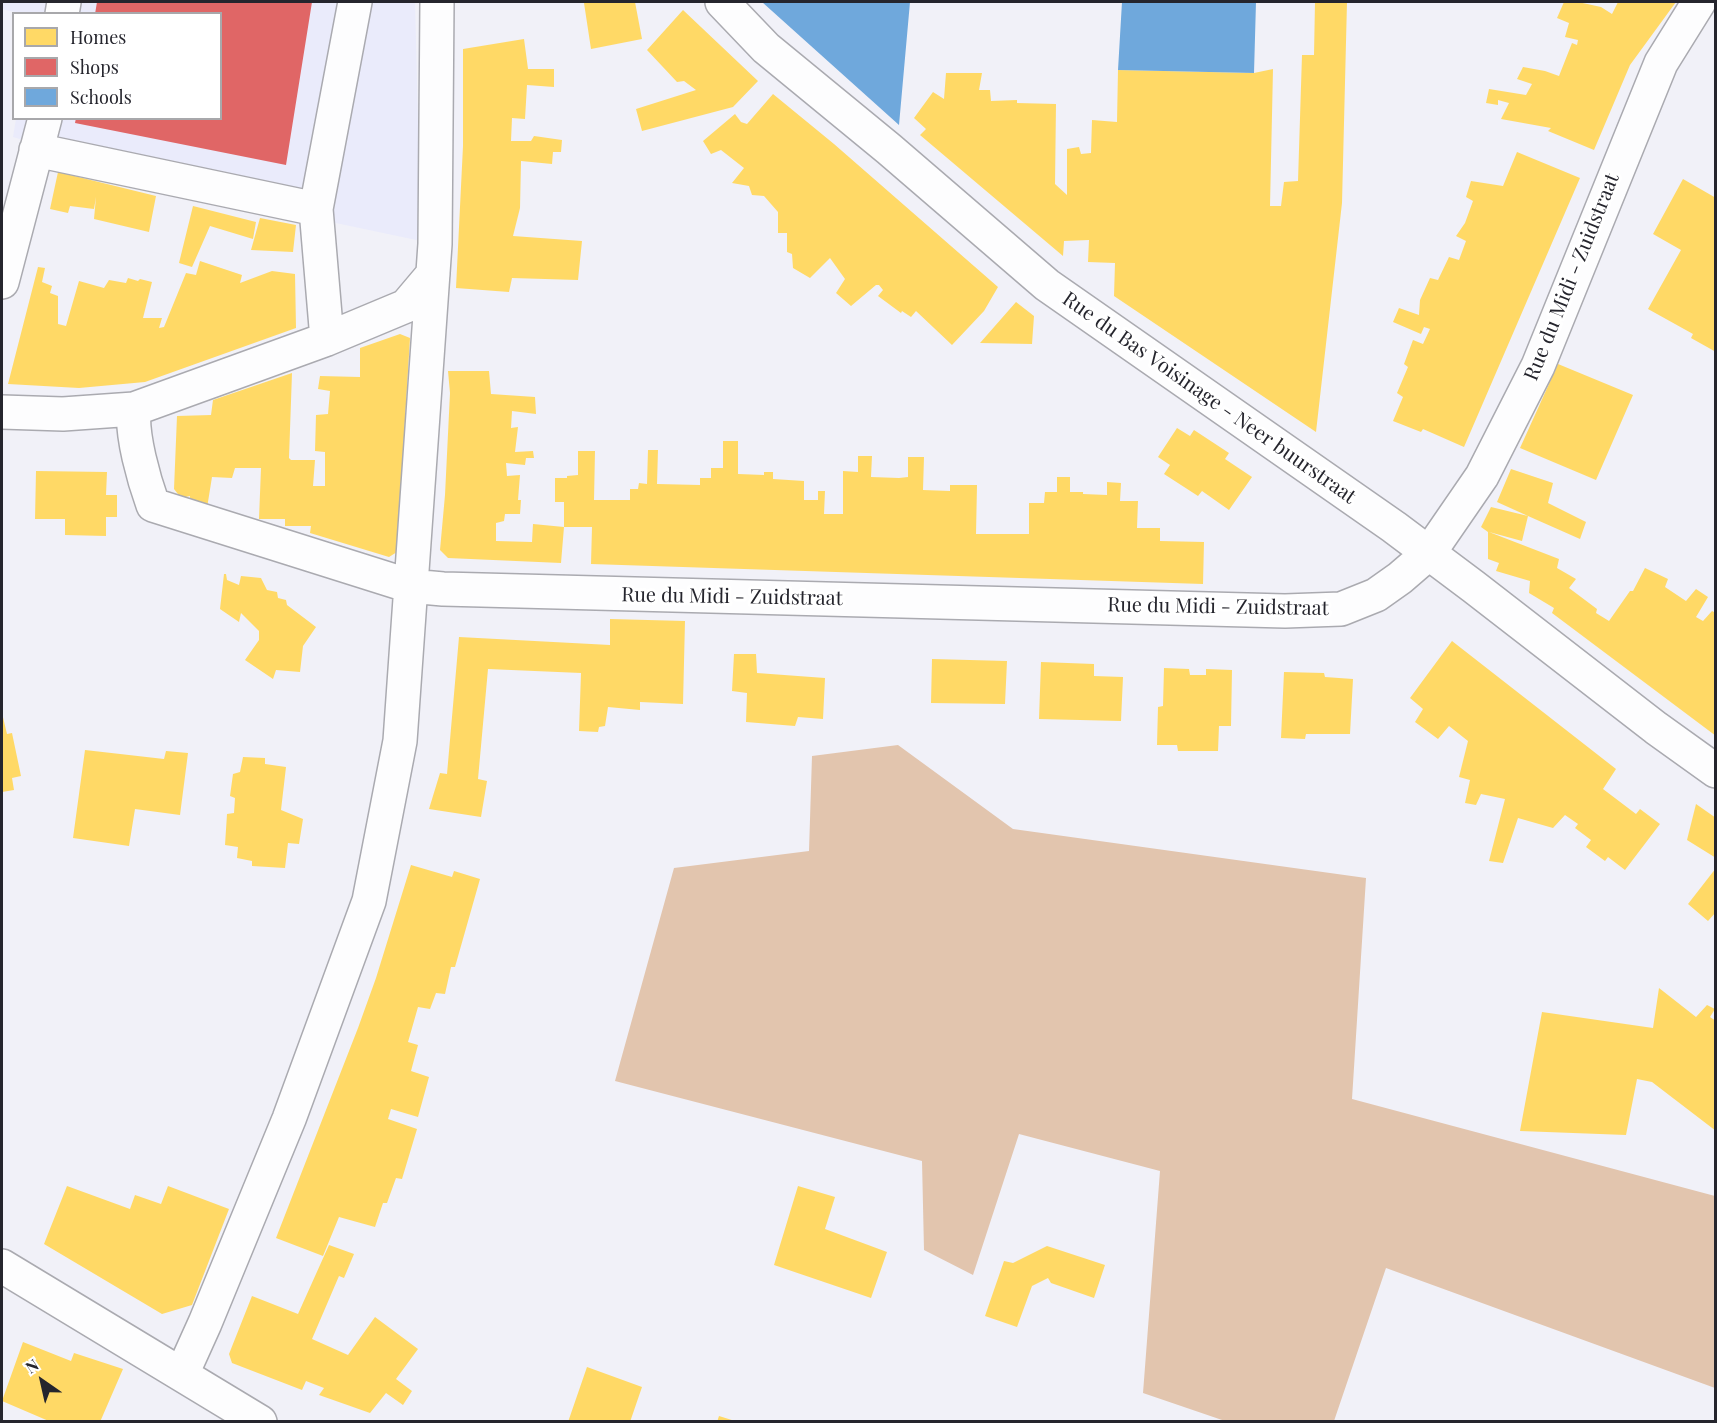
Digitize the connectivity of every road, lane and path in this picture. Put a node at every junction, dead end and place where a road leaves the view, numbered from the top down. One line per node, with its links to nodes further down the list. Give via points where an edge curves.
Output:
1 (355, 2): 7 (street)
2 (437, 2): 8 (street)
3 (722, 2): 13 (street, Rue du Bas Voisinage - Neer buurstraat, via 766,48 1047,285)
4 (1700, 2): 13 (street, Rue du Midi - Zuidstraat, via 1661,63 1538,366 1482,476)
5 (44, 120): 6 (street)
6 (36, 150): 7 (street); 9 (street)
7 (316, 209): 10 (street)
8 (433, 274): 10 (street, via 406,306); 14 (street)
9 (2, 282)
10 (327, 339): 11 (street)
11 (134, 410): 12 (street); 14 (street, Rue du Midi - Zuidstraat, via 132,425 153,506)
12 (2, 412)
13 (1429, 553): 14 (street, Rue du Midi - Zuidstraat, via 1376,595 1341,609 1285,611); 15 (street, Rue du Bas Voisinage - Neer buurstraat)
14 (410, 586): 17 (street, via 400,741 369,901 289,1119)
15 (1716, 771)
16 (2, 1266): 17 (street)
17 (182, 1374): 18 (street)
18 (261, 1422)

